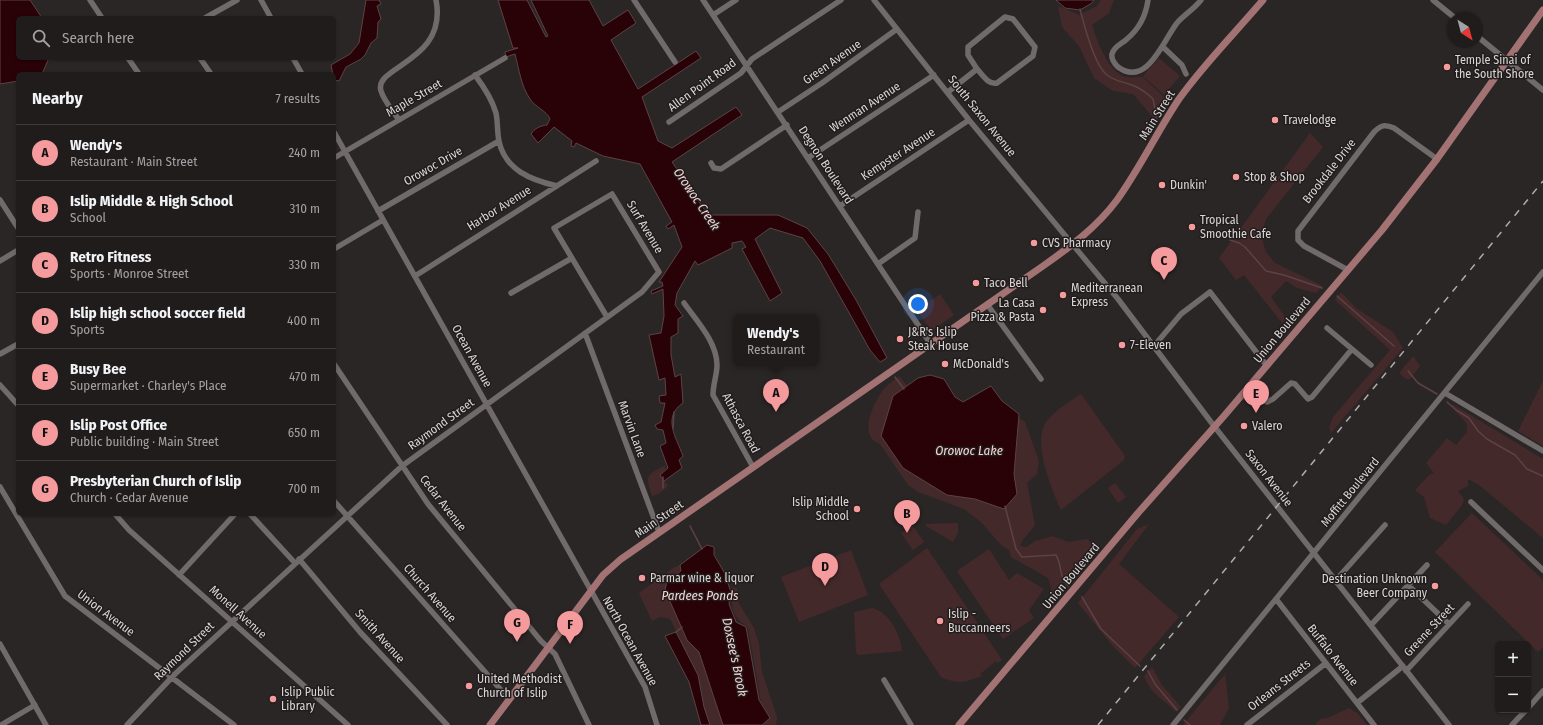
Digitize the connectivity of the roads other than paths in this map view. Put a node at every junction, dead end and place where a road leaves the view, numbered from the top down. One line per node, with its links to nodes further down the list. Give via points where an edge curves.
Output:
1 (90, 0): 17 (street)
2 (237, 0): 18 (street)
3 (261, 0): 19 (street)
4 (436, 0): 40 (street, via 437,23 427,45 419,54 381,81 380,90)
5 (634, 0): 28 (street)
6 (703, 0): 16 (street, Degnon Boulevard)
7 (736, 0): 16 (street)
8 (840, 0): 29 (street, Allen Point Road, via 752,59)
9 (874, 0): 20 (street, South Saxon Avenue)
10 (1148, 0): 22 (street, via 1141,24 1128,39 1114,49 1112,59 1122,70 1133,74 1143,69)
11 (1201, 0): 22 (street, via 1177,24)
12 (1263, 0): 59 (main road, Main Street, via 1193,80 1116,200 1098,222)
13 (1432, 0): 15 (street)
14 (1543, 10): 27 (main road, Union Boulevard)
15 (1447, 12)
16 (713, 15): 29 (street, Degnon Boulevard)
17 (101, 16)
18 (209, 16)
19 (270, 16)
20 (897, 29): 36 (street, South Saxon Avenue); 39 (street, Green Avenue)
21 (1483, 41): 27 (street)
22 (1163, 47): 34 (street, via 1182,65)
23 (505, 58): 35 (street, Maple Street)
24 (131, 60): 31 (street)
25 (201, 60): 32 (street)
26 (294, 60): 33 (street)
27 (1506, 60): 37 (street); 49 (main road, Union Boulevard)
28 (675, 62)
29 (747, 65): 39 (street, Degnon Boulevard); 42 (street, Allen Point Road, via 741,73)
30 (977, 69): 30 (street, via 987,81 997,83 1035,53 1034,44 1011,17 1003,19 968,47 968,55); 38 (street)
31 (137, 72)
32 (210, 72)
33 (301, 72)
34 (1186, 74)
35 (475, 75): 40 (street, Maple Street); 45 (street, via 485,88 496,114)
36 (934, 75): 38 (street, South Saxon Avenue); 48 (street, Wenman Avenue)
37 (1543, 90)
38 (948, 92): 41 (street, South Saxon Avenue)
39 (778, 112): 43 (street, Degnon Boulevard)
40 (399, 120): 46 (street, Maple Street)
41 (969, 120): 54 (street, Kempster Avenue); 59 (street, South Saxon Avenue)
42 (669, 122)
43 (787, 125): 48 (street, Degnon Boulevard); 51 (street, via 722,169 714,168)
44 (336, 136): 46 (street, Ocean Avenue)
45 (499, 141): 52 (street, via 504,154 515,169 529,178); 55 (street, Orowoc Drive)
46 (345, 152): 47 (street, Maple Street); 55 (street, Ocean Avenue)
47 (336, 157)
48 (808, 158): 54 (street, Degnon Boulevard)
49 (1437, 159): 65 (main road, Union Boulevard, via 1404,204); 65 (street, Brookdale Drive, via 1386,124 1374,132 1298,231 1298,240 1304,246)
50 (596, 160): 52 (street, Harbor Avenue)
51 (711, 163)
52 (557, 186): 68 (street, Harbor Avenue)
53 (0, 200): 58 (street)
54 (840, 206): 64 (street, Degnon Boulevard)
55 (378, 211): 57 (street, Ocean Avenue)
56 (918, 212): 64 (street, via 916,238)
57 (383, 220): 60 (street); 68 (street, Ocean Avenue)
58 (16, 225)
59 (1074, 244): 71 (main road, Main Street); 77 (street, Saxon Avenue)
60 (336, 248)
61 (16, 251): 63 (street)
62 (572, 258): 66 (street, Surf Avenue, via 554,228 612,194); 69 (street); 72 (street)
63 (0, 260)
64 (878, 264): 75 (street, Degnon Boulevard)
65 (1348, 270): 81 (main road, Union Boulevard)
66 (659, 272): 72 (street, Raymond Street, via 642,292)
67 (1543, 272): 86 (street, Moffitt Boulevard)
68 (415, 276): 88 (street, Ocean Avenue)
69 (511, 293)
70 (684, 303): 92 (street, Athasca Road, via 716,355 713,395)
71 (987, 304): 75 (main road, Main Street); 83 (street)
72 (608, 317): 74 (street, Raymond Street)
73 (1327, 328): 78 (street)
74 (585, 333): 88 (street, Raymond Street); 103 (street, Marvin Lane)
75 (930, 343): 92 (main road, Main Street)
76 (16, 345): 79 (street)
77 (1154, 346): 81 (street, via 1181,314 1210,292); 89 (street, Saxon Avenue)
78 (1352, 349): 80 (street); 85 (street, via 1308,399 1295,384 1291,384 1274,400 1267,402)
79 (0, 354)
80 (1372, 365)
81 (1267, 366): 85 (main road, Union Boulevard)
82 (336, 367): 91 (street, Cedar Avenue)
83 (1041, 379)
84 (0, 385): 87 (street)
85 (1248, 387): 89 (main road, Union Boulevard)
86 (1445, 392): 90 (street); 104 (street, Moffitt Boulevard)
87 (16, 403)
88 (486, 404): 91 (street, Raymond Street); 111 (street, Ocean Avenue)
89 (1214, 426): 104 (street, Saxon Avenue); 139 (main road, Union Boulevard)
90 (1543, 451)
91 (402, 466): 101 (street, Raymond Street); 118 (street, Cedar Avenue, via 428,504)
92 (753, 467): 103 (main road, Main Street)
93 (0, 487): 96 (street, Union Avenue)
94 (1471, 502): 107 (street)
95 (336, 503): 101 (street, Church Avenue)
96 (16, 514)
97 (17, 516): 121 (street, Union Avenue, via 65,596)
98 (117, 516): 108 (street, Monell Avenue)
99 (233, 516): 108 (street)
100 (252, 516): 105 (street, Smith Avenue)
101 (347, 516): 105 (street, Raymond Street); 124 (street, Church Avenue)
102 (1385, 525): 109 (street)
103 (659, 532): 111 (main road, Main Street, via 605,572)
104 (1314, 553): 109 (street, Saxon Avenue); 112 (street, Moffitt Boulevard)
105 (297, 561): 114 (street, Raymond Street); 134 (street, Smith Avenue)
106 (1427, 565): 110 (street)
107 (1543, 570)
108 (179, 574): 114 (street, Monell Avenue)
109 (1336, 580): 116 (street, Saxon Avenue)
110 (1408, 585): 115 (street); 116 (street)
111 (590, 591): 118 (main road, Main Street); 137 (street, North Ocean Avenue, via 645,687)
112 (1276, 599): 119 (street, Buffalo Avenue); 140 (street, Moffitt Boulevard)
113 (1468, 604): 115 (street, Greene Street)
114 (231, 621): 121 (street, Raymond Street); 133 (street, Monell Avenue)
115 (1449, 624): 120 (street, Greene Street)
116 (1371, 625): 120 (street, Saxon Avenue)
117 (0, 644): 126 (street)
118 (548, 646): 124 (main road, Main Street); 136 (street, Cedar Avenue, via 556,654)
119 (1326, 663): 125 (street, Buffalo Avenue); 141 (street, Orleans Streets)
120 (1405, 668): 125 (street, Greene Street); 143 (street, Saxon Avenue)
121 (171, 677): 129 (street, Raymond Street); 132 (street, Union Avenue)
122 (884, 680): 138 (street)
123 (1543, 691): 127 (street)
124 (509, 699): 135 (main road, Main Street)
125 (1356, 703): 142 (street, Buffalo Avenue)
126 (35, 705): 130 (street); 131 (street)
127 (1531, 705)
128 (1523, 713): 144 (street)
129 (130, 724)
130 (1, 725)
131 (46, 725)
132 (234, 725)
133 (348, 725)
134 (447, 725)
135 (490, 725)
136 (589, 725)
137 (657, 725)
138 (912, 725)
139 (958, 725)
140 (1173, 725)
141 (1246, 725)
142 (1374, 725)
143 (1449, 725)
144 (1512, 725)

